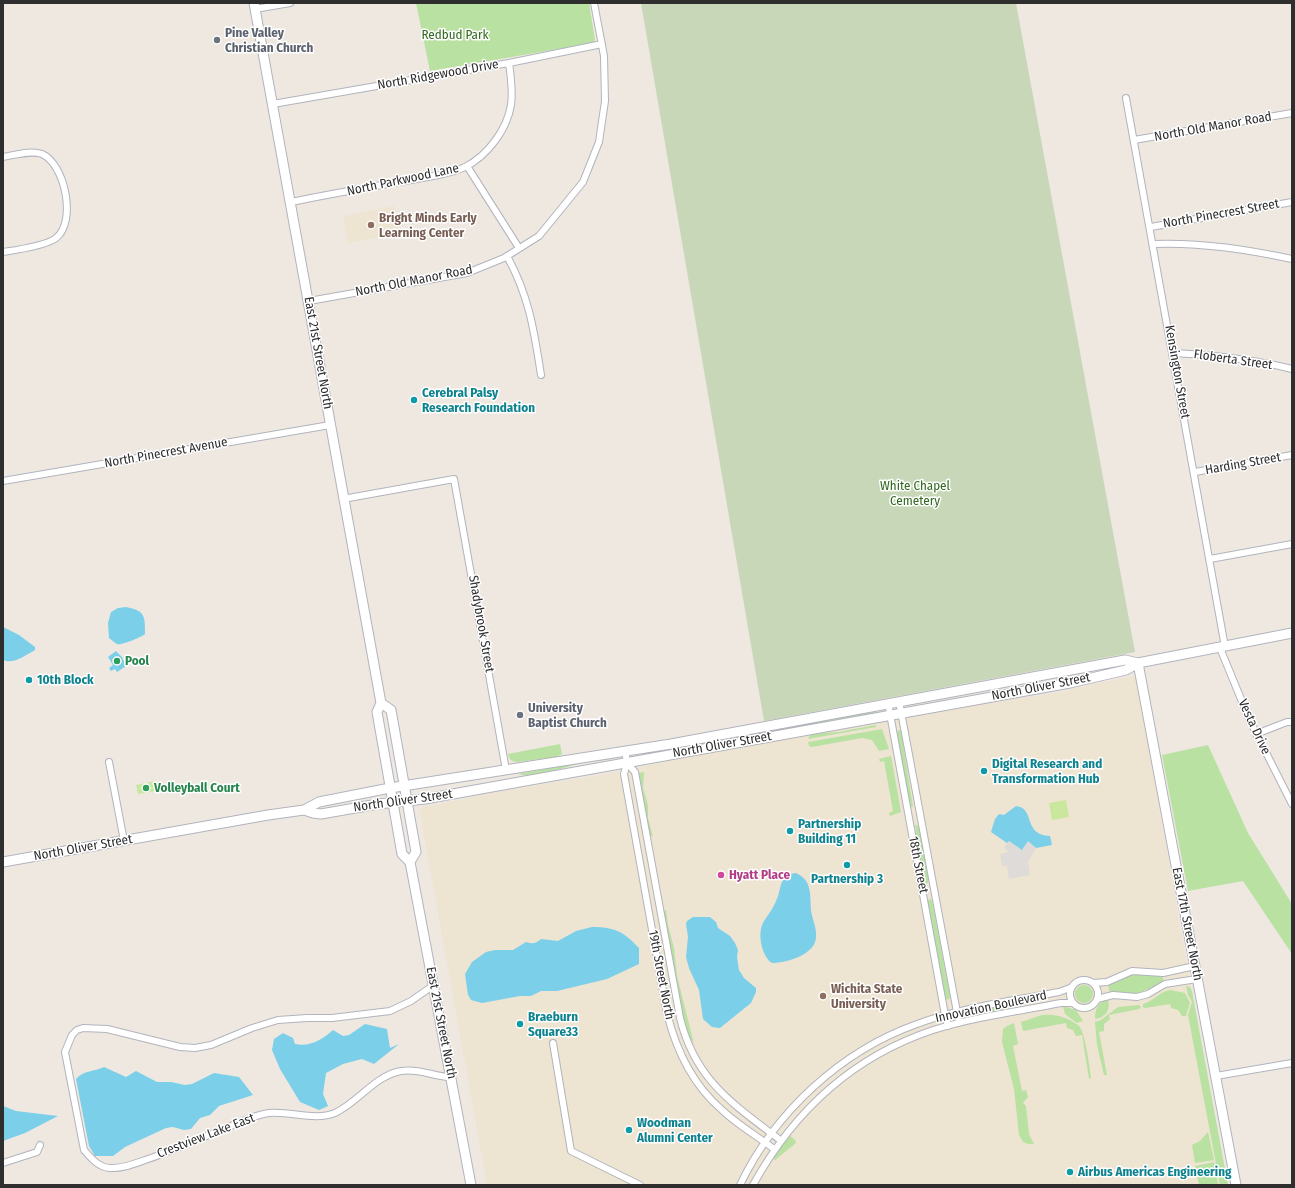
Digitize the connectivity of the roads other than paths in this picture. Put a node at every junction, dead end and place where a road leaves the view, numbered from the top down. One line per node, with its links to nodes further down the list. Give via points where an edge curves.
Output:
1 (290, 3): 3 (street)
2 (594, 3): 4 (street, North Old Manor Road)
3 (255, 6): 7 (main road, East 21st Street North)
4 (602, 44): 5 (street, North Ridgewood Drive); 16 (street, North Old Manor Road, via 605,101 599,142 589,170 579,188 539,236)
5 (509, 63): 7 (street, North Ridgewood Drive); 11 (street, North Parkwood Lane, via 512,87 508,117 492,145)
6 (1126, 98): 9 (street, Kensington Street)
7 (273, 104): 12 (main road, East 21st Street North)
8 (1292, 113): 9 (street, North Old Manor Road)
9 (1134, 140): 14 (street, Kensington Street)
10 (3, 157): 17 (street, via 31,153 42,154 53,161 60,172 67,218 56,238)
11 (467, 166): 12 (street, North Parkwood Lane, via 434,175); 16 (street)
12 (291, 202): 20 (main road, East 21st Street North)
13 (1292, 202): 14 (street, North Pinecrest Street)
14 (1150, 227): 15 (street, Kensington Street)
15 (1154, 244): 19 (street, via 1202,245 1254,251); 21 (street, Kensington Street)
16 (519, 248): 18 (street, North Old Manor Road)
17 (3, 252)
18 (507, 256): 20 (street, North Old Manor Road, via 467,273); 23 (street, via 520,279 527,301)
19 (1292, 259)
20 (309, 301): 24 (main road, East 21st Street North)
21 (1173, 353): 22 (street, Floberta Street, via 1254,360); 26 (street, Kensington Street)
22 (1292, 369)
23 (541, 375)
24 (330, 425): 27 (street, North Pinecrest Avenue); 28 (main road, East 21st Street North)
25 (1292, 455): 26 (street, Harding Street)
26 (1195, 472): 30 (street, Kensington Street)
27 (3, 481)
28 (343, 499): 35 (main road, East 21st Street North); 44 (street, Shadybrook Street, via 454,479)
29 (1292, 544): 30 (street)
30 (1210, 559): 32 (street, Kensington Street)
31 (1292, 633): 32 (main road, North Oliver Street)
32 (1223, 647): 33 (main road, North Oliver Street); 40 (street, Vesta Drive)
33 (1138, 663): 34 (main road, North Oliver Street, via 1125,660); 37 (main road, North Oliver Street, via 1126,670 1070,683); 54 (main road, East 17th Street North)
34 (899, 701): 36 (main road, North Oliver Street); 37 (street, 18th Street)
35 (381, 703): 45 (main road, East 21st Street North, via 391,710); 46 (main road, East 21st Street North, via 377,712)
36 (888, 703): 38 (street, 18th Street); 41 (main road, North Oliver Street, via 672,744)
37 (901, 713): 38 (main road, North Oliver Street); 61 (street, 18th Street)
38 (890, 715): 43 (main road, North Oliver Street); 62 (street, 18th Street)
39 (1292, 722): 40 (street)
40 (1256, 734): 49 (street, Vesta Drive)
41 (625, 750): 43 (street, 19th Street North); 44 (main road, North Oliver Street)
42 (109, 762): 51 (street)
43 (627, 762): 47 (main road, North Oliver Street); 69 (street, 19th Street North, via 635,772 685,1034 699,1064 716,1089 733,1105); 71 (street, 19th Street North, via 624,774 667,1013 676,1042 690,1072 712,1101)
44 (506, 770): 45 (main road, North Oliver Street)
45 (404, 787): 46 (main road, North Oliver Street); 47 (main road, East 21st Street North)
46 (390, 788): 48 (main road, East 21st Street North); 50 (main road, North Oliver Street, via 319,802)
47 (407, 801): 48 (main road, North Oliver Street); 53 (main road, East 21st Street North, via 416,852)
48 (393, 802): 50 (main road, North Oliver Street, via 321,814); 53 (main road, East 21st Street North, via 402,854)
49 (1292, 804)
50 (304, 810): 51 (main road, North Oliver Street)
51 (124, 841): 52 (main road, North Oliver Street)
52 (3, 862)
53 (410, 862): 57 (main road, East 21st Street North)
54 (1195, 966): 55 (main road, East 17th Street North); 56 (street, Innovation Boulevard, via 1163,973 1132,971 1107,982)
55 (1197, 979): 59 (street, Innovation Boulevard, via 1165,984 1137,997 1113,995); 67 (main road, East 17th Street North)
56 (1093, 983): 58 (street, Innovation Boulevard, via 1080,980); 59 (street, via 1097,988)
57 (434, 985): 68 (main road, East 21st Street North); 68 (street, Crestview Lake East, via 390,1011 336,1018 278,1020 211,1045 195,1048 180,1047 107,1029 83,1028 72,1035 65,1052 84,1150 93,1161 109,1168 125,1167 254,1116 270,1113 317,1116 334,1113 349,1105 368,1088 400,1071 418,1070 442,1077)
58 (1070, 988): 60 (street, via 1069,996); 61 (street, Innovation Boulevard)
59 (1097, 999): 60 (street, Innovation Boulevard, via 1086,1008 1079,1008)
60 (1073, 1004): 63 (street, Innovation Boulevard, via 1061,1003)
61 (956, 1012): 62 (street, Innovation Boulevard); 63 (street, 18th Street)
62 (945, 1015): 64 (street, 18th Street); 69 (street, Innovation Boulevard, via 906,1028 850,1058 809,1091)
63 (959, 1023): 64 (street, Innovation Boulevard)
64 (948, 1026): 70 (street, Innovation Boulevard, via 913,1038 850,1072 810,1106)
65 (553, 1043): 76 (street, via 571,1151)
66 (1292, 1063): 67 (street)
67 (1216, 1076): 79 (main road, East 17th Street North)
68 (452, 1077): 75 (main road, East 21st Street North)
69 (772, 1133): 70 (street, 19th Street North); 71 (street, Innovation Boulevard)
70 (780, 1140): 73 (street, Innovation Boulevard)
71 (765, 1142): 73 (street, 19th Street North); 77 (street, Innovation Boulevard)
72 (40, 1146): 74 (street, via 37,1152)
73 (774, 1149): 78 (street, Innovation Boulevard)
74 (3, 1163)
75 (471, 1185)
76 (640, 1185)
77 (740, 1185)
78 (753, 1185)
79 (1236, 1185)

